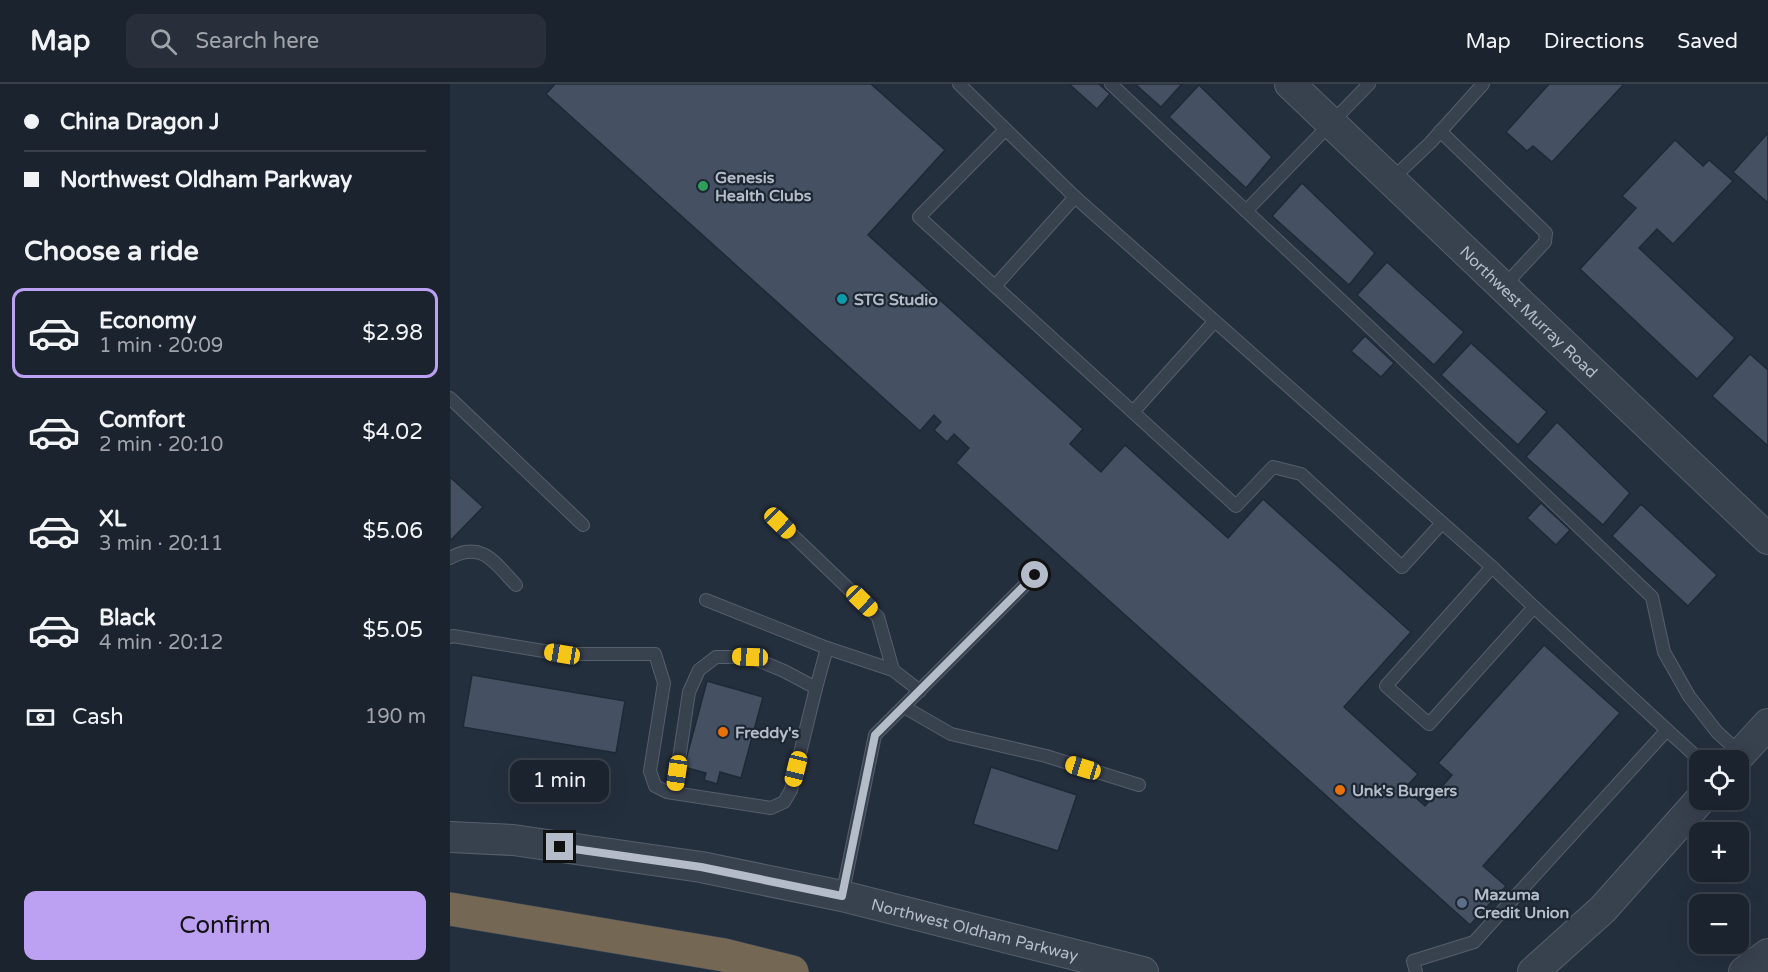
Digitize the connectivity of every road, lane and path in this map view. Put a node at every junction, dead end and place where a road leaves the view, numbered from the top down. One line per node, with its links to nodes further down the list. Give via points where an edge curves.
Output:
1 (958, 84): 7 (lane)
2 (1112, 84): 11 (lane)
3 (1290, 84): 6 (street, Northwest Murray Road)
4 (1369, 84): 6 (lane)
5 (1483, 84): 8 (lane)
6 (1332, 124): 9 (street, Northwest Murray Road); 11 (lane)
7 (1005, 130): 10 (lane); 12 (lane, via 919,217)
8 (1440, 131): 9 (lane); 13 (lane, via 1546,233 1545,242)
9 (1391, 180): 13 (street, Northwest Murray Road)
10 (1075, 198): 12 (lane); 14 (lane)
11 (1246, 211): 36 (lane, via 1652,597 1664,652 1689,696)
12 (995, 286): 16 (lane)
13 (1503, 287): 20 (street, Northwest Murray Road)
14 (1214, 322): 16 (lane); 18 (lane)
15 (450, 398): 19 (lane)
16 (1133, 412): 18 (lane, via 1236,506 1273,467 1301,474 1402,567)
17 (780, 523): 29 (lane, via 878,617)
18 (1442, 524): 22 (lane)
19 (583, 525)
20 (1768, 539)
21 (450, 558): 24 (lane, via 472,550 486,555)
22 (1492, 567): 26 (lane); 26 (lane, via 1386,686 1429,724)
23 (1035, 575): 31 (lane)
24 (516, 585)
25 (706, 600): 28 (lane)
26 (1534, 607): 34 (lane)
27 (450, 637): 39 (lane, via 562,654 655,654 664,683 650,771 654,786)
28 (827, 648): 29 (lane); 30 (lane)
29 (893, 670): 31 (lane)
30 (816, 688): 39 (lane, via 791,790 784,802 771,808); 39 (lane, via 750,657 716,657 699,670 688,692)
31 (920, 691): 32 (lane)
32 (904, 707): 38 (lane, via 951,734 1046,756); 42 (lane, via 875,735)
33 (1768, 724): 37 (street)
34 (1667, 730): 35 (lane); 47 (lane, via 1474,942 1413,961)
35 (1689, 750)
36 (1732, 750)
37 (1744, 750)
38 (1139, 784)
39 (674, 793)
40 (1691, 810): 48 (street, via 1603,909)
41 (450, 837): 42 (street, Northwest Oldham Parkway, via 513,840 701,867)
42 (842, 896): 46 (street, Northwest Oldham Parkway)
43 (450, 909): 45 (highway, via 724,955)
44 (1768, 954): 49 (street)
45 (792, 972)
46 (1143, 972)
47 (1416, 972)
48 (1533, 972)
49 (1744, 972)

